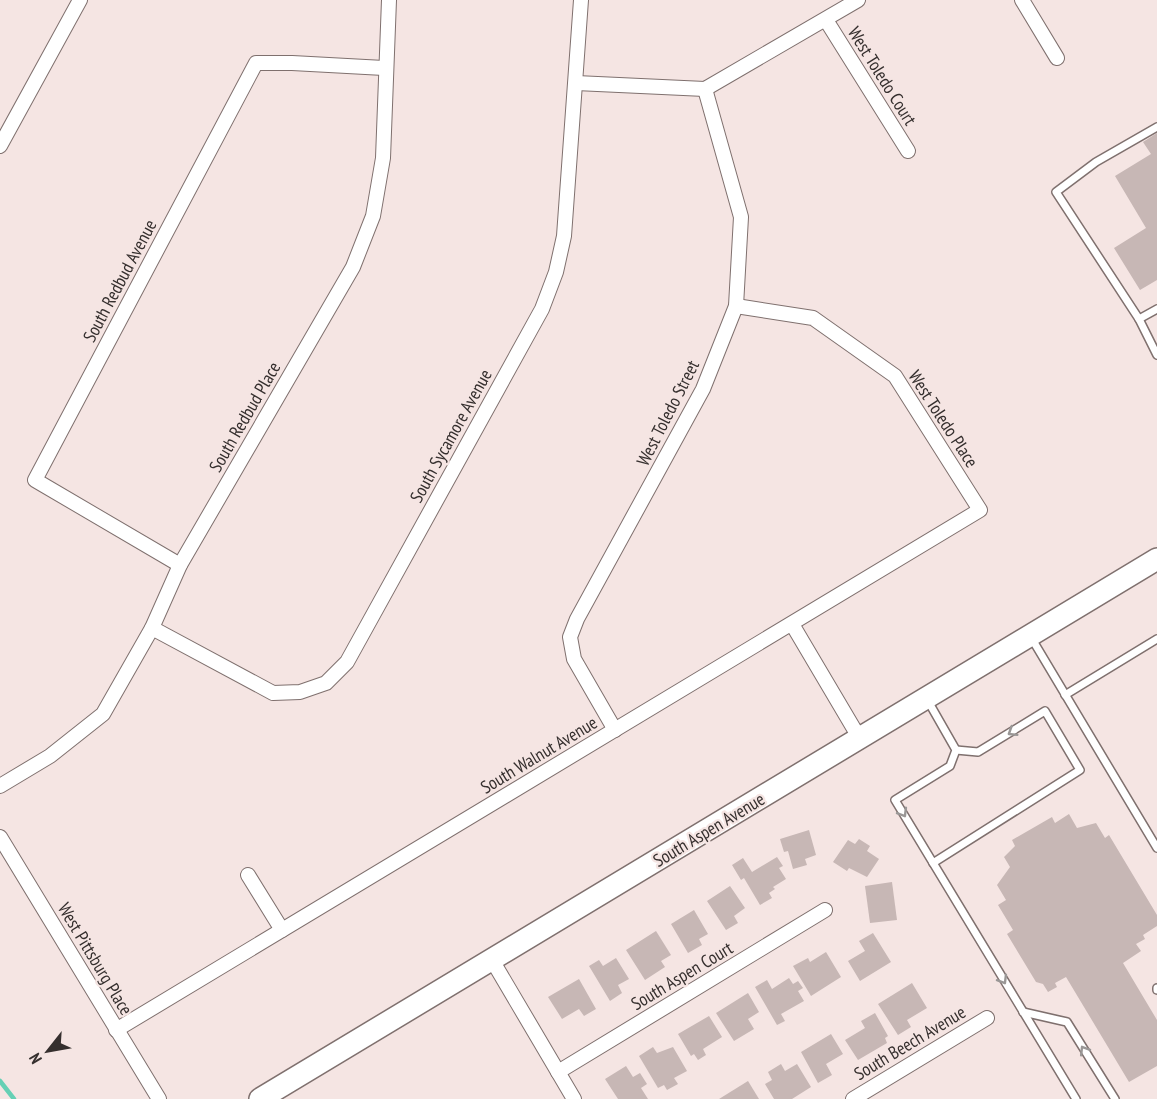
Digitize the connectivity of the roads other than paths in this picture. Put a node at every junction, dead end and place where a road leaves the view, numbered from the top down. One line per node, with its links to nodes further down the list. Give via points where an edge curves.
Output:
1 (80, 0): 12 (street)
2 (389, 0): 8 (street, South Redbud Place)
3 (581, 0): 9 (street, South Sycamore Avenue)
4 (858, 0): 6 (street)
5 (1022, 0): 7 (street)
6 (826, 20): 10 (street); 13 (street, West Toledo Court)
7 (1057, 58)
8 (384, 68): 20 (street, South Redbud Place, via 383,158 373,216 352,267); 20 (street, South Redbud Avenue, via 256,63 35,480)
9 (576, 83): 10 (street); 22 (street, South Sycamore Avenue, via 564,236 542,309 347,662 326,682 300,692 273,693)
10 (705, 89): 14 (street, West Toledo Street, via 741,217)
11 (1157, 127): 16 (lane, via 1096,162 1056,192)
12 (0, 146)
13 (908, 151)
14 (736, 306): 18 (street, West Toledo Place, via 813,318 895,376); 27 (street, West Toledo Street, via 703,389 570,637 574,659)
15 (1157, 309): 16 (lane)
16 (1139, 319): 17 (lane)
17 (1157, 355)
18 (980, 510): 21 (street, South Walnut Avenue)
19 (1157, 559): 23 (main road, South Aspen Avenue)
20 (180, 566): 22 (street, South Redbud Place)
21 (792, 624): 27 (street, South Walnut Avenue); 28 (street)
22 (152, 628): 30 (street, South Redbud Place, via 103,714 50,756)
23 (1030, 636): 25 (lane); 26 (main road, South Aspen Avenue)
24 (1157, 639): 25 (lane)
25 (1065, 695): 32 (lane)
26 (927, 699): 28 (main road, South Aspen Avenue); 29 (lane)
27 (615, 730): 36 (street, South Walnut Avenue)
28 (860, 739): 37 (main road, South Aspen Avenue)
29 (956, 750): 33 (lane, one-way to 33, via 950,766 895,800); 33 (lane, one-way to 29, via 1080,770 1045,711 978,752)
30 (0, 786)
31 (0, 837): 40 (street, West Pittsburg Place)
32 (1157, 847)
33 (933, 863): 38 (lane, one-way to 38)
34 (248, 875): 36 (street)
35 (825, 910): 41 (street, South Aspen Court)
36 (282, 930): 40 (street, South Walnut Avenue)
37 (492, 960): 41 (street); 43 (main road, South Aspen Avenue)
38 (1023, 1012): 46 (lane); 47 (lane, one-way to 38, via 1067,1022)
39 (987, 1018): 45 (street, South Beech Avenue)
40 (116, 1030): 42 (street, West Pittsburg Place)
41 (558, 1072): 44 (street)
42 (159, 1099)
43 (260, 1099)
44 (574, 1099)
45 (853, 1099)
46 (1076, 1099)
47 (1116, 1099)

